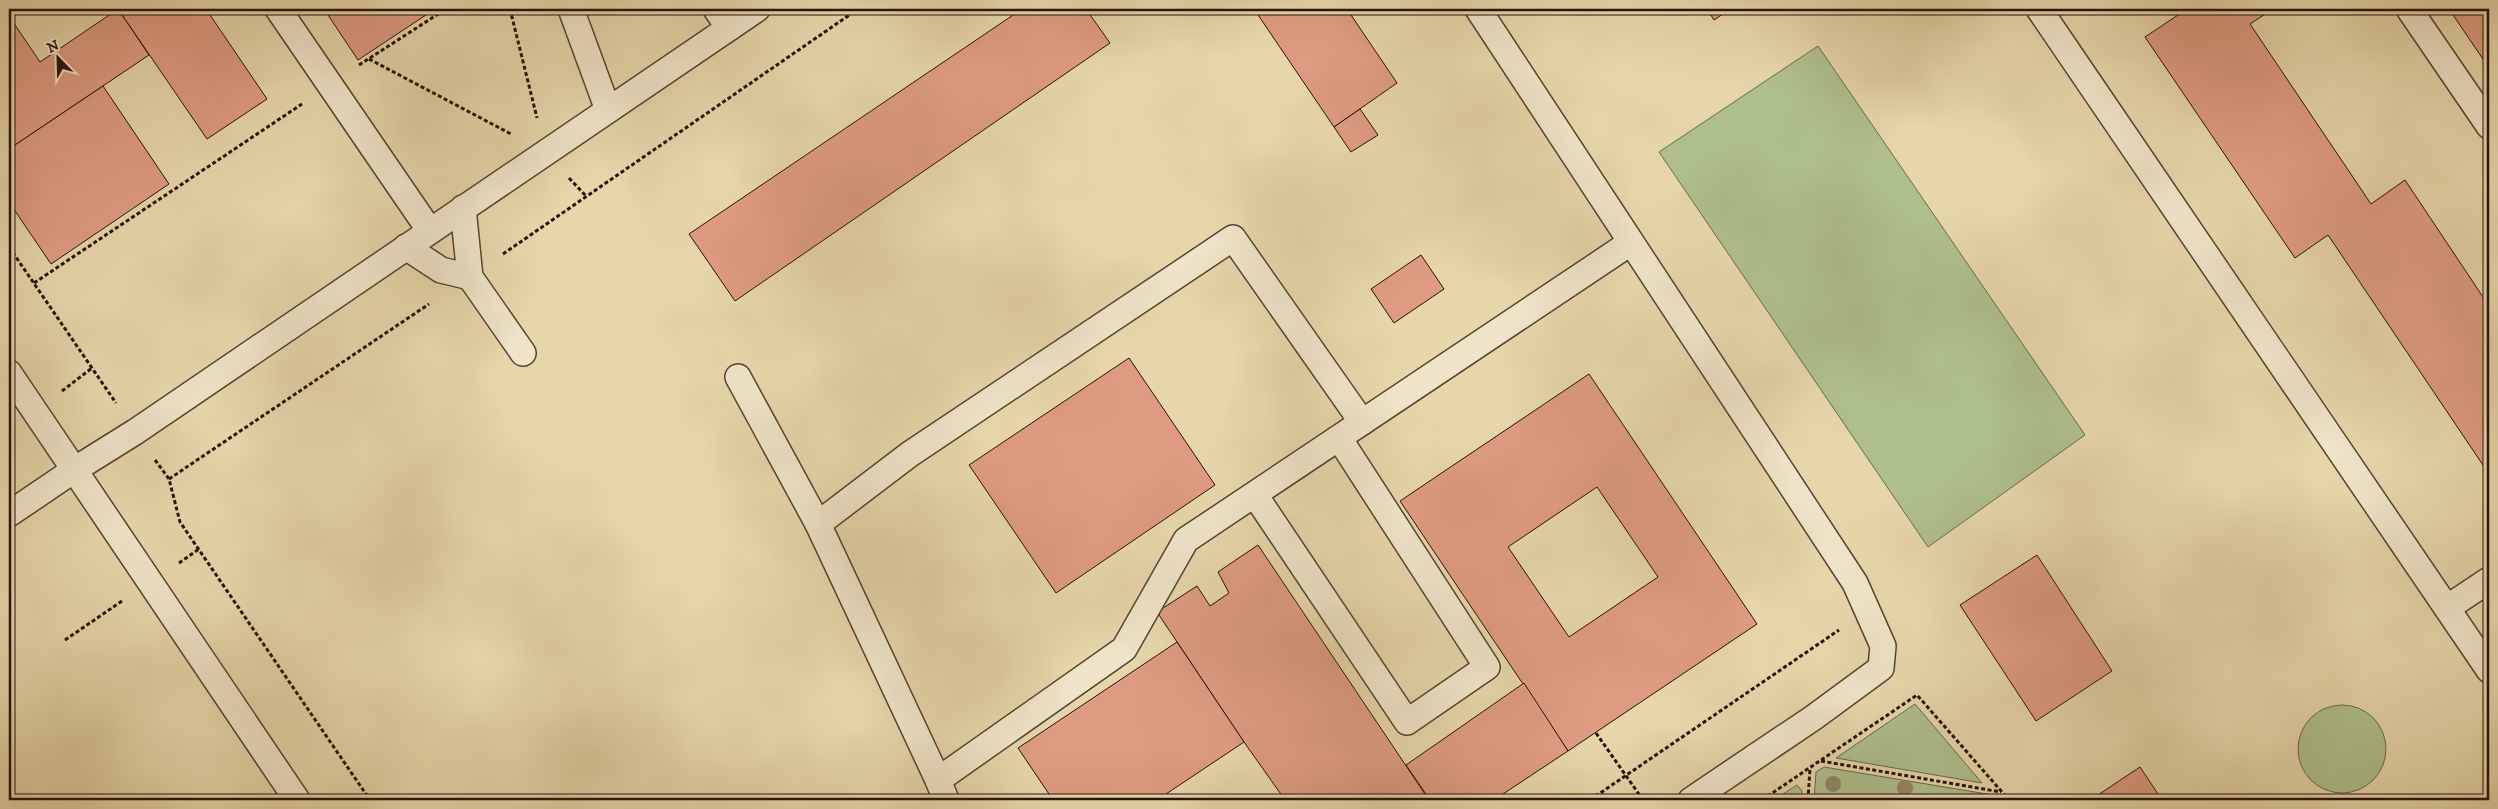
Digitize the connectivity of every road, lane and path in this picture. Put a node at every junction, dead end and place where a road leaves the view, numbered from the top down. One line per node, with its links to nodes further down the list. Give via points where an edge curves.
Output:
1 (278, 9): 12 (lane)
2 (446, 9): 11 (path)
3 (510, 9): 15 (path)
4 (570, 9): 13 (lane)
5 (757, 9): 10 (lane)
6 (858, 9): 16 (path)
7 (1478, 9): 19 (lane)
8 (2039, 9): 36 (lane)
9 (2409, 9): 14 (lane)
10 (723, 18): 13 (lane)
11 (369, 58): 12 (path); 15 (path)
12 (330, 85): 18 (lane); 23 (path)
13 (608, 110): 15 (lane)
14 (2487, 118)
15 (546, 152): 16 (path); 17 (lane)
16 (586, 196): 22 (path)
17 (463, 208): 18 (lane); 22 (lane)
18 (430, 231): 21 (lane)
19 (1630, 243): 27 (lane); 37 (lane, via 1855,583)
20 (9, 247): 23 (path)
21 (406, 248): 22 (lane, via 442,270); 28 (lane)
22 (470, 276): 24 (lane); 31 (path)
23 (34, 283): 28 (path)
24 (523, 353)
25 (9, 374): 30 (lane)
26 (738, 377): 34 (lane)
27 (1362, 422): 29 (lane); 34 (lane, via 1234,238 910,454)
28 (136, 432): 30 (lane); 31 (path)
29 (1339, 438): 32 (lane); 32 (lane, via 1487,667 1408,722)
30 (74, 470): 33 (lane); 45 (lane)
31 (169, 479): 46 (path, via 180,522)
32 (1254, 494): 43 (lane, via 1186,540 1124,649)
33 (9, 514)
34 (818, 524): 43 (lane)
35 (2489, 580): 36 (lane)
36 (2447, 608): 38 (lane)
37 (1868, 611): 42 (path); 49 (lane, via 1883,646 1881,668)
38 (2489, 670)
39 (1596, 732): 42 (path)
40 (1821, 761): 41 (path); 44 (path); 44 (path, via 1917,695)
41 (1810, 768): 50 (path); 51 (path)
42 (1626, 776): 47 (path); 48 (path)
43 (942, 790)
44 (2001, 792): 52 (path)
45 (297, 800)
46 (370, 800)
47 (1590, 800)
48 (1643, 800)
49 (1691, 800)
50 (1762, 800)
51 (1808, 800)
52 (2006, 800)

